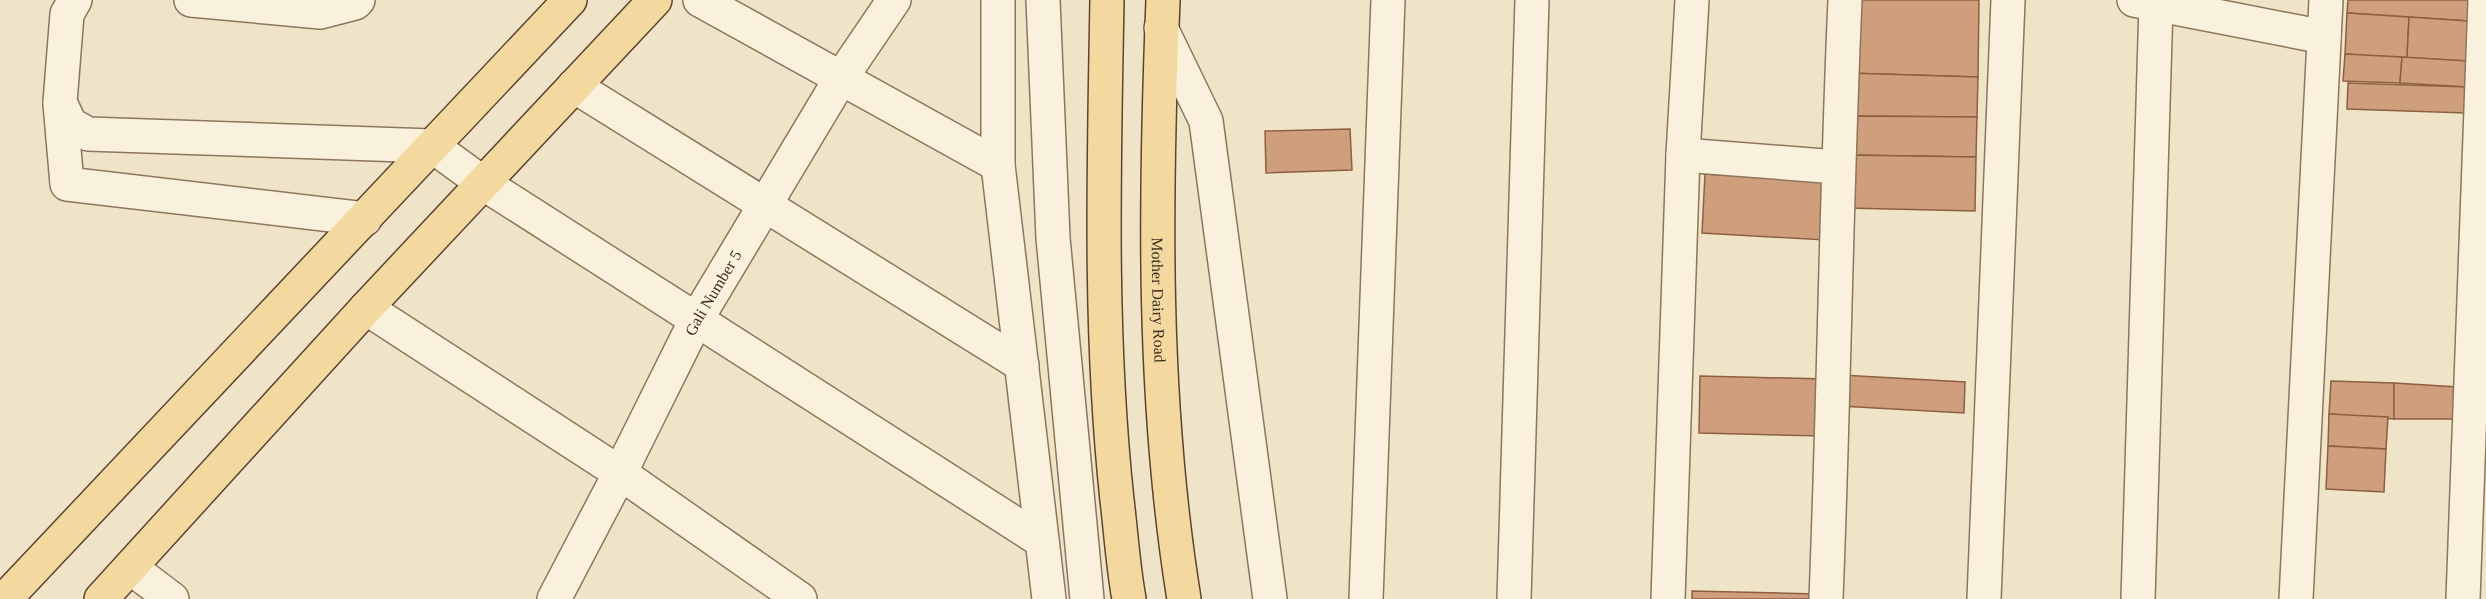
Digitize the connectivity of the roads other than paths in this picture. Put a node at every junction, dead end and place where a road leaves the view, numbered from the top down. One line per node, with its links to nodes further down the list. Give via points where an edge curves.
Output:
1 (75, 0): 23 (street, via 67,14)
2 (191, 0): 3 (street, via 320,12)
3 (358, 0)
4 (570, 0): 24 (main road)
5 (655, 0): 22 (main road)
6 (699, 0): 21 (street)
7 (894, 0): 21 (street, Gali Number 5)
8 (998, 0): 26 (street)
9 (1043, 0): 43 (street, via 1053,238)
10 (1107, 0): 44 (main road, via 1104,258 1112,448)
11 (1388, 0): 47 (street)
12 (1532, 0): 48 (street)
13 (1692, 0): 25 (street)
14 (1845, 0): 27 (street)
15 (2008, 0): 51 (street)
16 (2326, 0): 20 (street)
17 (2485, 0): 54 (street)
18 (2145, 2): 20 (street); 52 (street)
19 (1162, 14): 45 (main road, Mother Dairy Road, via 1157,310 1164,427); 46 (street, via 1206,121)
20 (2324, 36): 53 (street)
21 (841, 78): 26 (street); 29 (street, Gali Number 5)
22 (574, 86): 28 (main road); 29 (street)
23 (60, 102): 24 (street, via 70,124 88,134); 30 (street, via 67,184)
24 (432, 146): 28 (street); 30 (main road)
25 (1683, 155): 27 (street); 49 (street)
26 (998, 165): 33 (street)
27 (1837, 167): 50 (street)
28 (483, 183): 31 (main road); 32 (street)
29 (765, 205): 32 (street, Gali Number 5); 33 (street)
30 (365, 219): 37 (main road)
31 (366, 308): 34 (street); 36 (main road)
32 (696, 320): 34 (street, Gali Number 5); 35 (street)
33 (1022, 365): 35 (street)
34 (620, 474): 40 (street, Gali Number 5); 41 (street)
35 (1042, 541): 42 (street)
36 (131, 567): 38 (main road); 39 (street)
37 (5, 599)
38 (101, 599)
39 (172, 599)
40 (554, 599)
41 (800, 599)
42 (1049, 599)
43 (1087, 599)
44 (1129, 599)
45 (1184, 599)
46 (1270, 599)
47 (1366, 599)
48 (1514, 599)
49 (1668, 599)
50 (1826, 599)
51 (1984, 599)
52 (2138, 599)
53 (2296, 599)
54 (2463, 599)

